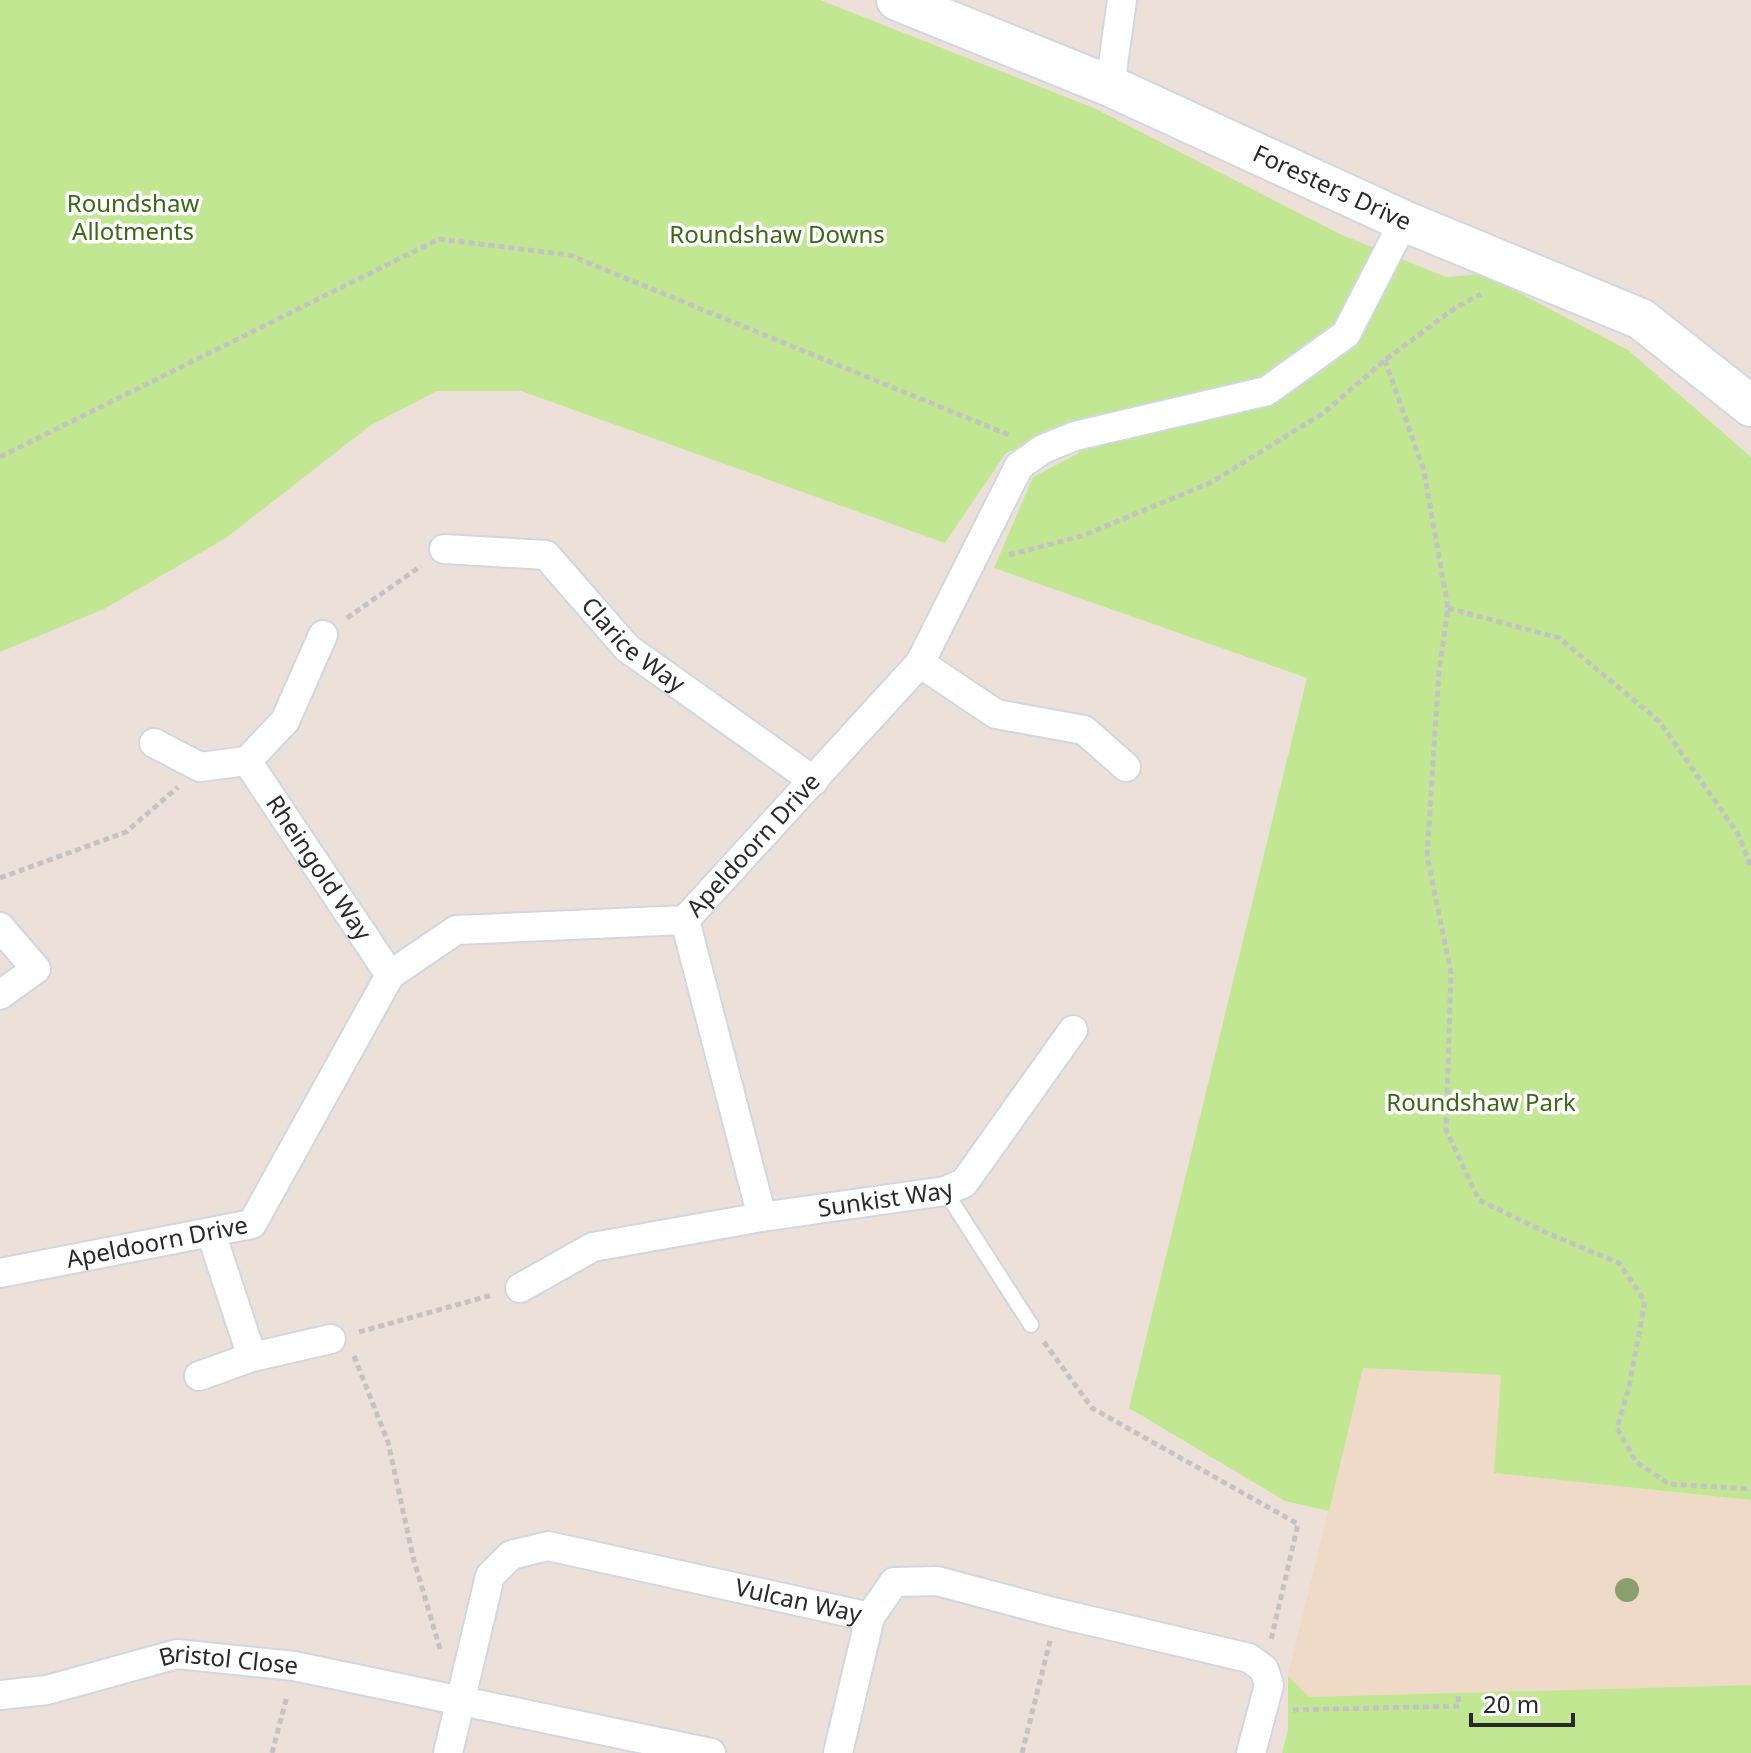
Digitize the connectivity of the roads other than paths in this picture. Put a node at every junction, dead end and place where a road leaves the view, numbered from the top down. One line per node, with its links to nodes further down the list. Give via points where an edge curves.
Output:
1 (897, 0): 3 (main road, Foresters Drive)
2 (1122, 0): 3 (street)
3 (1110, 86): 4 (main road, Foresters Drive)
4 (1404, 221): 5 (main road, Foresters Drive, via 1641,319); 8 (street, Apeldoorn Drive, via 1346,334 1267,391 1075,436 1019,466)
5 (1751, 406)
6 (444, 549): 12 (street, Clarice Way, via 546,555 627,648)
7 (323, 635): 10 (street, via 285,721)
8 (920, 663): 11 (street, via 996,714 1084,730); 12 (street, Apeldoorn Drive)
9 (154, 743): 10 (street, via 200,767)
10 (247, 761): 15 (street, Rheingold Way)
11 (1126, 767)
12 (814, 781): 13 (street, Apeldoorn Drive)
13 (685, 920): 15 (street, Apeldoorn Drive, via 456,930); 19 (street)
14 (0, 927): 16 (street, via 36,969)
15 (390, 975): 20 (street, Apeldoorn Drive, via 252,1224)
16 (0, 995)
17 (1073, 1030): 18 (street, Sunkist Way, via 964,1183)
18 (945, 1191): 19 (street, Sunkist Way); 23 (lane)
19 (762, 1217): 22 (street, Sunkist Way, via 593,1247)
20 (211, 1233): 21 (street, Apeldoorn Drive); 25 (street)
21 (0, 1273)
22 (520, 1288)
23 (1031, 1325)
24 (331, 1339): 25 (street)
25 (252, 1357): 26 (street)
26 (199, 1376)
27 (870, 1617): 29 (street, Vulcan Way, via 548,1546 511,1555 490,1576); 32 (street); 33 (street, Vulcan Way, via 894,1582 937,1581 1249,1658 1264,1669 1269,1685)
28 (0, 1695): 29 (street, Bristol Close, via 47,1690 177,1654 294,1666)
29 (460, 1699): 30 (street, Vulcan Way); 31 (street, Bristol Close)
30 (448, 1753)
31 (711, 1753)
32 (838, 1753)
33 (1251, 1753)

